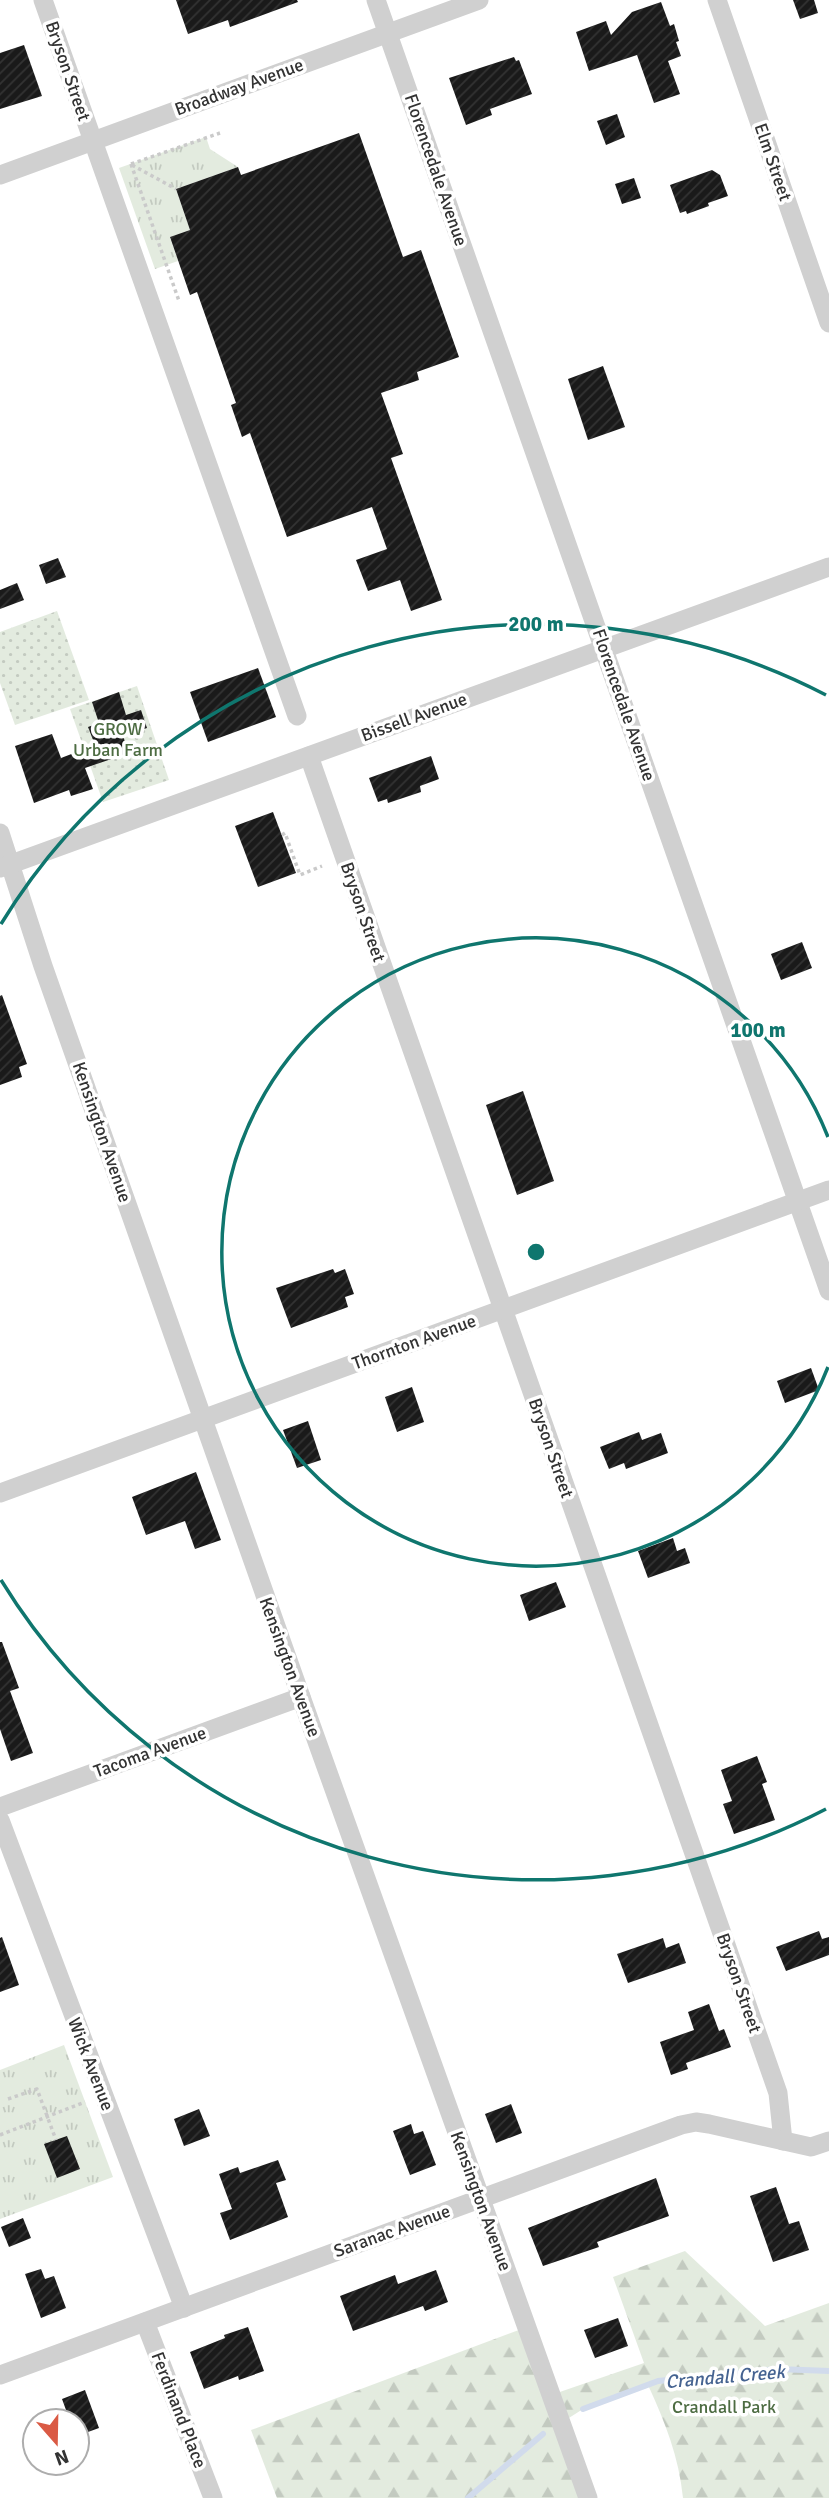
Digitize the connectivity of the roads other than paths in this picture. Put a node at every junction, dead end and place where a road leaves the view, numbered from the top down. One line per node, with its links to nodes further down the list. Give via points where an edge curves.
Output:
1 (43, 0): 6 (street, Bryson Street)
2 (376, 0): 5 (street, Florencedale Avenue)
3 (479, 0): 5 (street, Broadway Avenue)
4 (717, 0): 8 (street, Elm Street)
5 (388, 33): 6 (street, Broadway Avenue); 10 (street, Florencedale Avenue)
6 (92, 141): 7 (street, Broadway Avenue); 11 (street, Bryson Street)
7 (0, 175)
8 (829, 323)
9 (829, 567): 10 (street, Bissell Avenue)
10 (605, 649): 12 (street, Bissell Avenue); 16 (street, Florencedale Avenue)
11 (297, 716)
12 (309, 756): 14 (street, Bissell Avenue); 18 (street, Bryson Street)
13 (0, 833): 14 (street, Kensington Avenue)
14 (5, 866): 19 (street, Kensington Avenue)
15 (829, 1190): 16 (street, Thornton Avenue)
16 (797, 1202): 17 (street, Florencedale Avenue); 18 (street, Thornton Avenue)
17 (829, 1291)
18 (502, 1310): 19 (street, Thornton Avenue); 24 (street, Bryson Street, via 778,2093)
19 (203, 1419): 20 (street, Thornton Avenue); 21 (street, Kensington Avenue)
20 (0, 1493)
21 (301, 1697): 22 (street, Tacoma Avenue); 26 (street, Kensington Avenue)
22 (0, 1807)
23 (0, 1820): 27 (street, Wick Avenue)
24 (783, 2141): 25 (street, Saranac Avenue, via 811,2147); 26 (street, Saranac Avenue, via 696,2122)
25 (829, 2141)
26 (480, 2198): 27 (street, Saranac Avenue); 31 (street, Kensington Avenue)
27 (184, 2308): 28 (street, Saranac Avenue)
28 (145, 2322): 29 (street, Saranac Avenue); 30 (street, Ferdinand Place)
29 (0, 2375)
30 (213, 2498)
31 (588, 2498)

